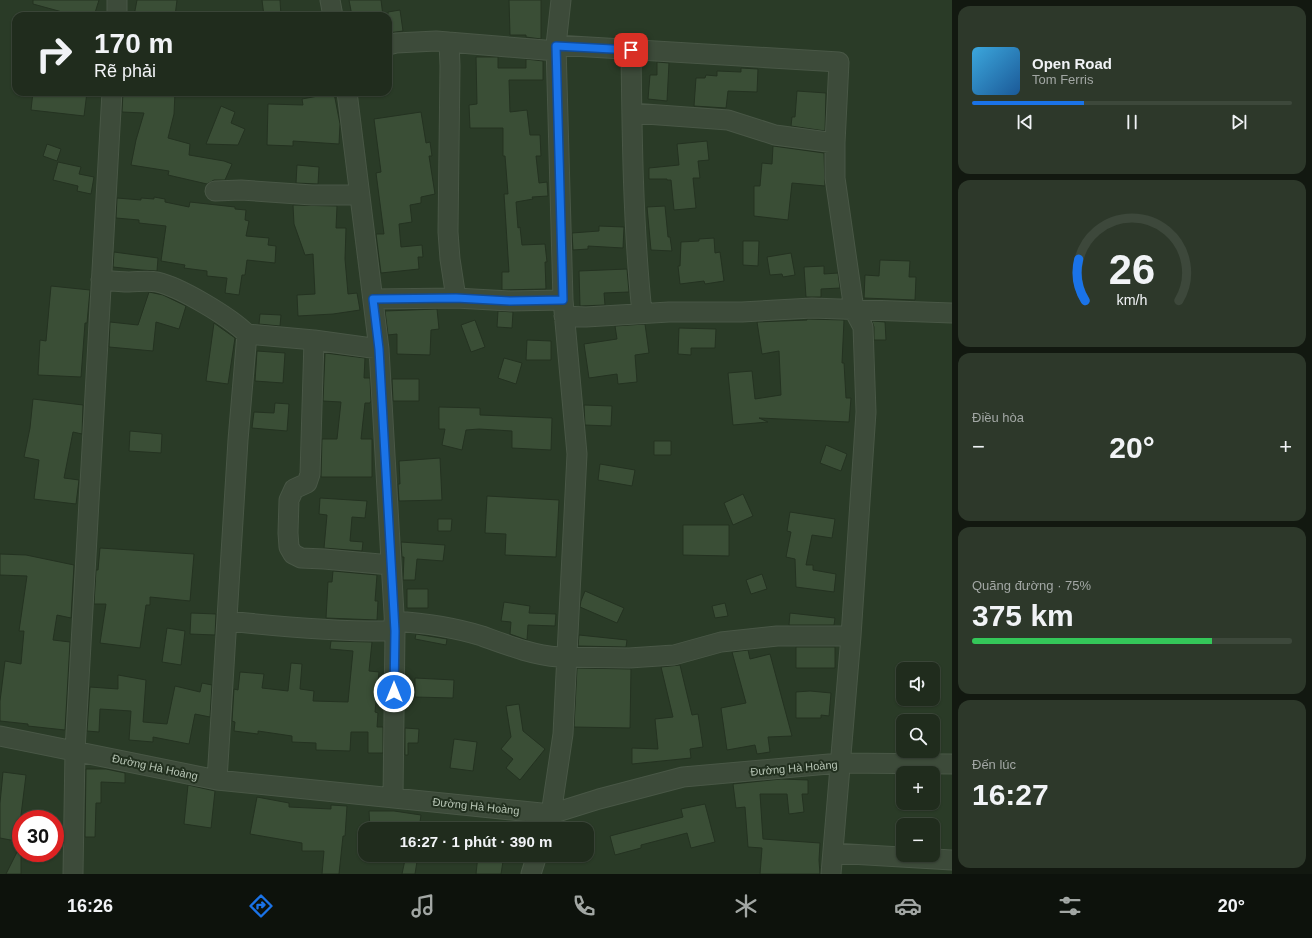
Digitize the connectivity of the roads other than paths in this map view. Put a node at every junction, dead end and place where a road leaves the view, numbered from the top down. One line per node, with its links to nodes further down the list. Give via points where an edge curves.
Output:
1 (117, 0): 4 (street)
2 (330, 0): 5 (street)
3 (561, 0): 8 (street)
4 (116, 12)
5 (332, 12)
6 (449, 42): 7 (street, via 436,40); 8 (street); 17 (street, via 448,232)
7 (392, 44)
8 (557, 48): 9 (street); 19 (street)
9 (631, 50): 12 (street); 13 (street, via 839,62)
10 (112, 96): 16 (street)
11 (347, 96): 15 (street)
12 (632, 113): 13 (street, via 728,120 775,134); 21 (street, via 634,219)
13 (835, 143): 20 (street, via 835,178)
14 (215, 191): 15 (street)
15 (360, 195): 18 (street)
16 (102, 280): 23 (street, via 156,282 170,286 200,301); 32 (street)
17 (456, 298): 18 (street); 19 (street, via 510,301)
18 (373, 299): 25 (street)
19 (563, 308): 21 (street, via 586,317); 30 (street, via 577,454)
20 (854, 310): 21 (street, via 812,308); 22 (street); 29 (street, via 864,328 866,412)
21 (642, 313)
22 (952, 313)
23 (247, 334): 24 (street); 27 (street, via 238,440)
24 (314, 340): 25 (street); 26 (street, via 310,474 307,483 294,489 289,500 289,547 293,554 301,558)
25 (379, 349): 26 (street)
26 (391, 565): 28 (street)
27 (228, 622): 28 (street, via 375,632); 35 (street)
28 (394, 626): 30 (street, via 442,626 548,657); 36 (street)
29 (851, 636): 30 (street, via 777,636 721,642 674,655 629,658); 33 (street)
30 (567, 657): 37 (street, via 563,734)
31 (0, 736): 32 (street, Đường Hà Hoàng)
32 (75, 751): 35 (street, Đường Hà Hoàng); 41 (street)
33 (840, 764): 34 (street, Đường Hà Hoàng); 37 (street, Đường Hà Hoàng, via 683,777 600,799); 38 (street)
34 (952, 764)
35 (217, 780): 36 (street, Đường Hà Hoàng)
36 (394, 798): 37 (street, Đường Hà Hoàng)
37 (548, 821)
38 (833, 853): 39 (street); 43 (street)
39 (952, 860)
40 (534, 862): 42 (street)
41 (73, 874)
42 (530, 874)
43 (831, 874)

